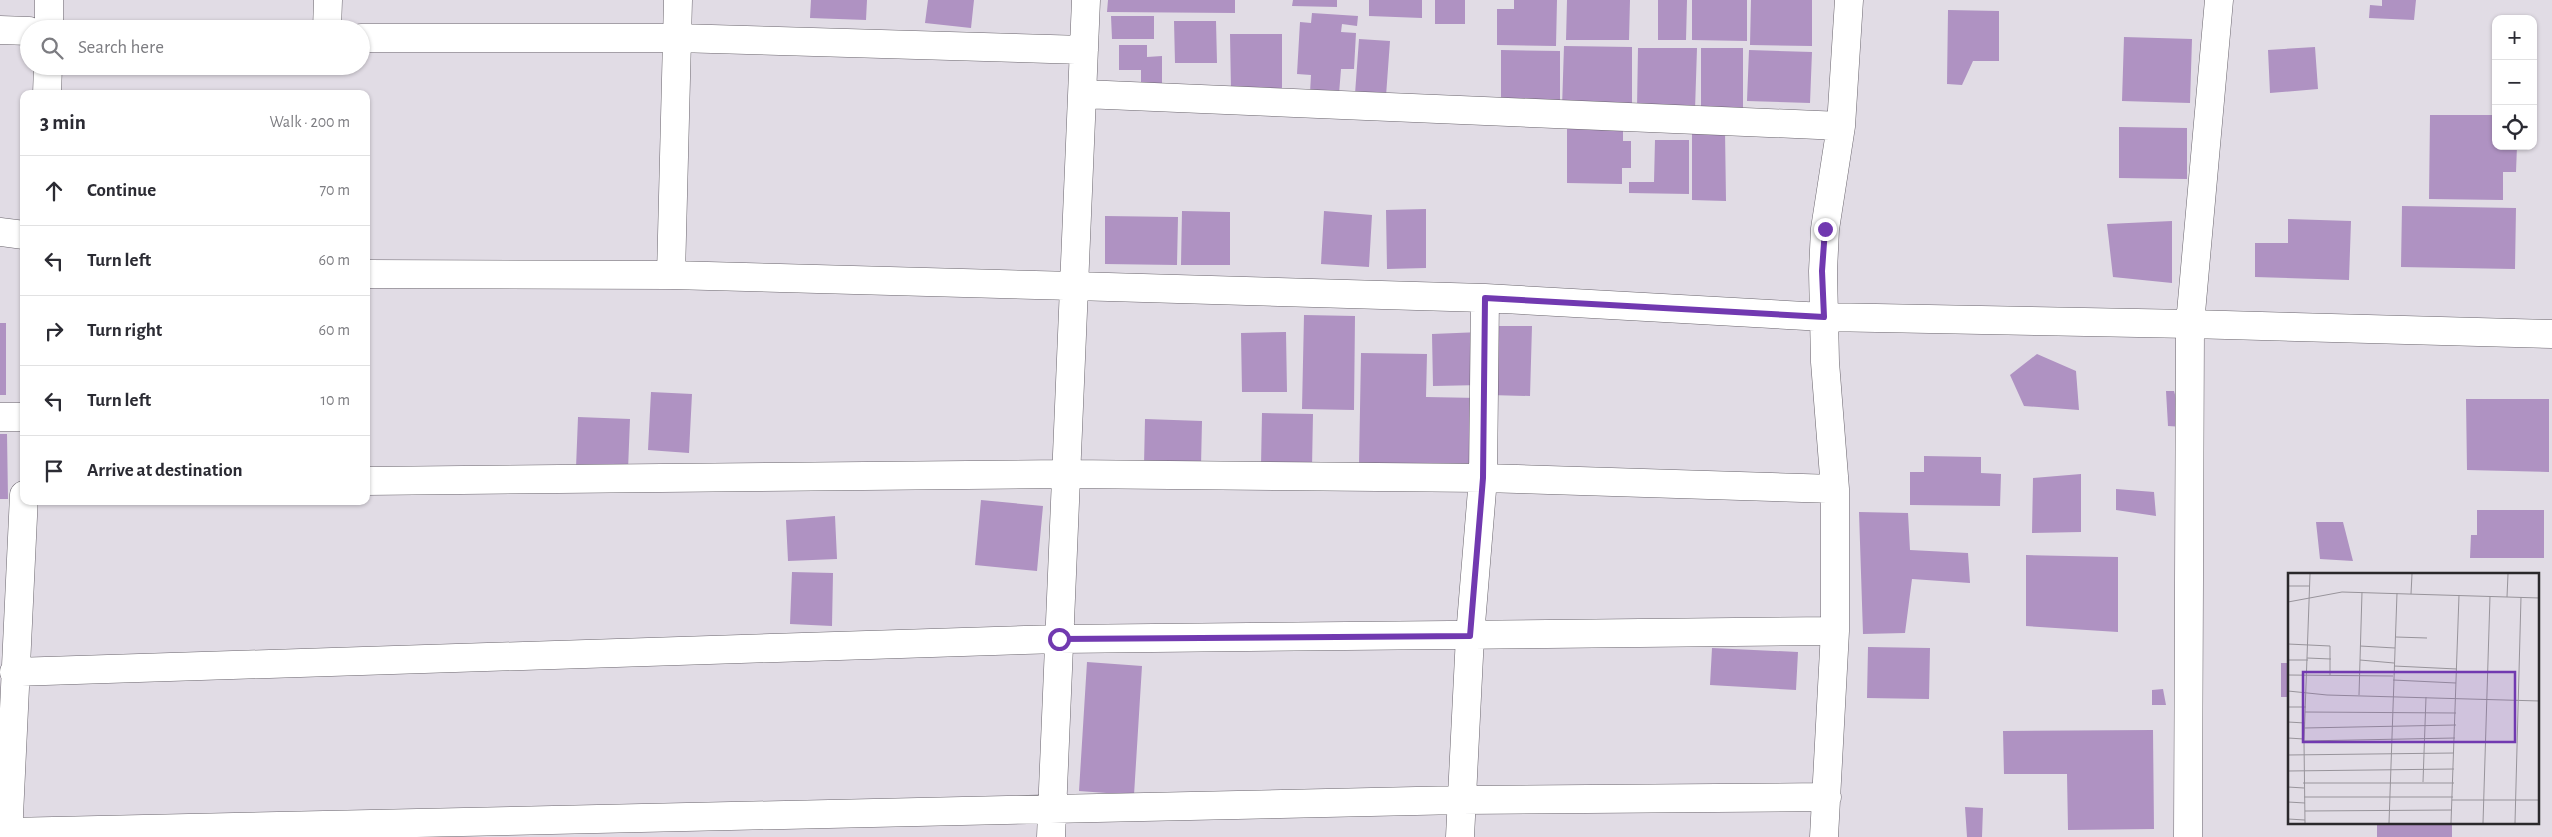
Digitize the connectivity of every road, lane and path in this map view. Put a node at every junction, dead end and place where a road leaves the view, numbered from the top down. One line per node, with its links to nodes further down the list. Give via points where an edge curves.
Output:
1 (50, 0): 7 (street)
2 (328, 0): 8 (street)
3 (678, 0): 12 (street)
4 (1086, 0): 13 (street)
5 (1849, 0): 17 (street)
6 (2219, 0): 25 (street)
7 (49, 20)
8 (327, 20)
9 (0, 30): 10 (street)
10 (20, 31)
11 (370, 38): 12 (street)
12 (677, 38): 13 (street); 21 (street)
13 (1084, 50): 16 (street)
14 (47, 75): 15 (street)
15 (46, 90)
16 (1083, 94): 17 (street); 22 (street)
17 (1841, 126): 24 (street, via 1825,229 1822,271)
18 (0, 232): 19 (street)
19 (20, 234)
20 (370, 274): 21 (street)
21 (671, 275): 22 (street)
22 (1074, 286): 23 (street); 29 (street)
23 (1485, 298): 24 (street); 30 (street)
24 (1824, 317): 25 (street); 32 (street, via 1824,362)
25 (2190, 324): 26 (street); 47 (street)
26 (2552, 334)
27 (0, 417): 28 (street)
28 (20, 417)
29 (1066, 474): 30 (street); 31 (street); 37 (street)
30 (1483, 478): 32 (street); 36 (street)
31 (370, 481)
32 (1835, 489): 35 (street)
33 (23, 505): 34 (street)
34 (9, 607): 38 (street)
35 (1835, 631): 36 (street); 39 (street)
36 (1470, 636): 37 (street); 40 (street)
37 (1059, 639): 38 (street); 42 (street)
38 (14, 672): 41 (street)
39 (1826, 797): 40 (street); 46 (street)
40 (1461, 800): 42 (street); 45 (street)
41 (4, 802): 43 (street)
42 (1052, 808): 43 (street); 44 (street)
43 (8, 835)
44 (1051, 837)
45 (1460, 837)
46 (1824, 837)
47 (2188, 837)

